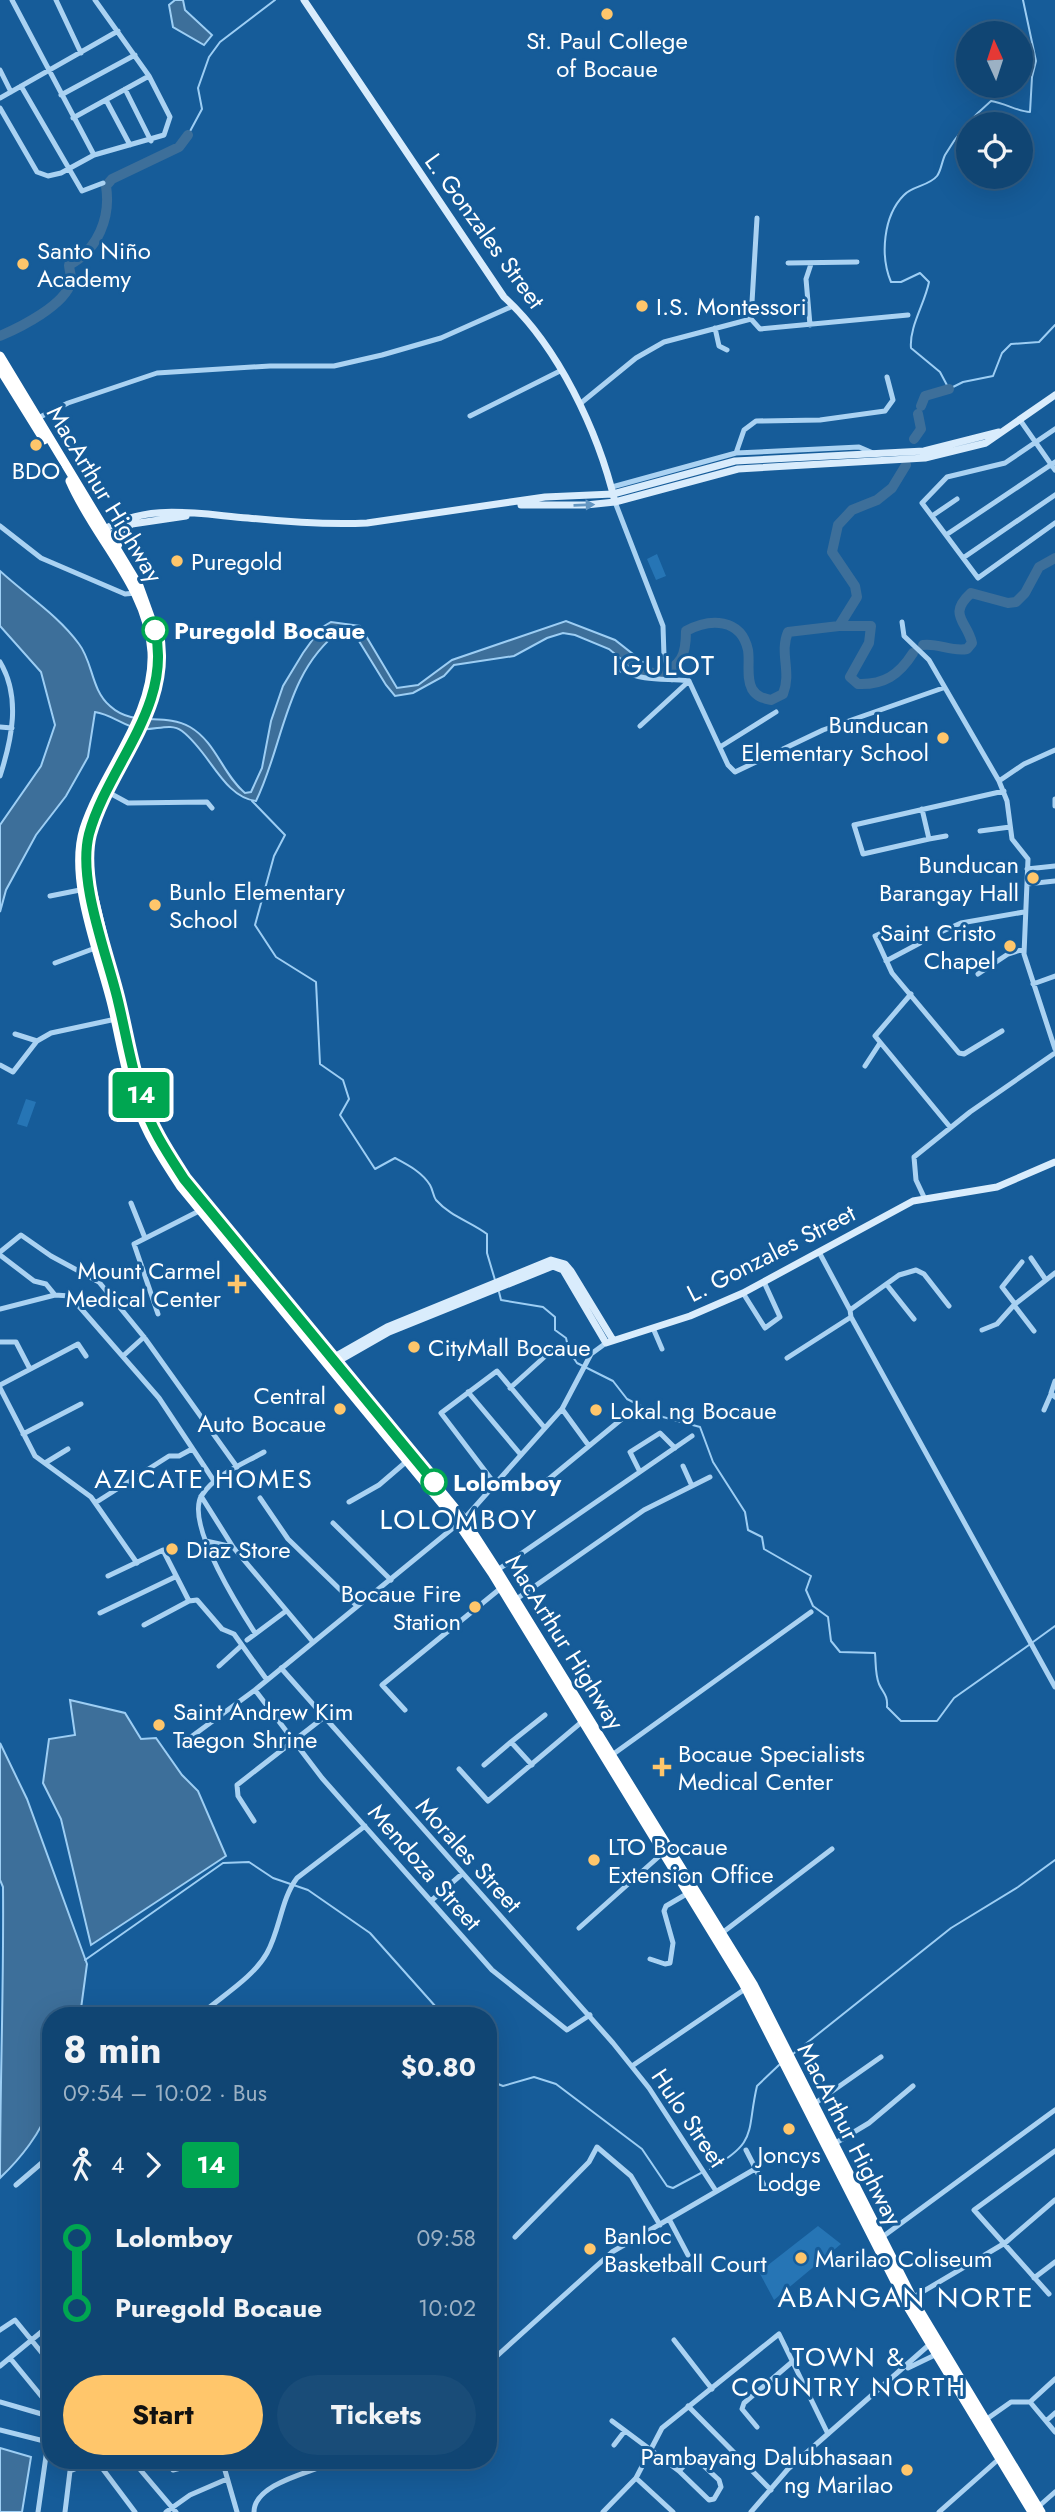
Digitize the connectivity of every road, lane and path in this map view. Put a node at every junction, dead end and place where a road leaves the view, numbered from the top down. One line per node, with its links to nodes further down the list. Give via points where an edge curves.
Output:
1 (12, 0): 9 (street)
2 (56, 0): 6 (street)
3 (95, 0): 5 (street)
4 (304, 0): 28 (street, L. Gonzales Street)
5 (118, 31): 6 (street); 7 (street)
6 (81, 53): 9 (street)
7 (135, 55): 10 (street); 14 (street)
8 (0, 70): 13 (street)
9 (48, 72): 11 (street); 14 (street)
10 (149, 76): 12 (street); 19 (street, via 170,117 164,135)
11 (21, 86): 13 (street); 22 (street)
12 (125, 89): 16 (street); 19 (street)
13 (11, 92): 15 (street)
14 (61, 96): 18 (street)
15 (0, 98)
16 (106, 100): 18 (street); 20 (street)
17 (0, 108): 22 (street, via 37,172 48,176)
18 (73, 118): 21 (street)
19 (151, 141): 20 (street)
20 (130, 145): 21 (street)
21 (94, 155): 22 (street)
22 (70, 168): 23 (street, via 84,192)
23 (103, 183)
24 (757, 218): 30 (street)
25 (857, 262): 27 (street)
26 (788, 263): 27 (street)
27 (811, 264): 31 (street, via 806,279)
28 (513, 306): 36 (street, L. Gonzales Street); 41 (street, via 441,338 334,366 157,373 68,403)
29 (908, 315): 31 (street)
30 (751, 319): 31 (street, via 760,329); 32 (street)
31 (810, 325)
32 (715, 328): 33 (street, via 719,346); 39 (street, via 664,342 636,358)
33 (727, 350)
34 (0, 356): 41 (highway, MacArthur Highway)
35 (0, 369): 41 (highway, MacArthur Highway)
36 (560, 371): 39 (street, L. Gonzales Street); 40 (street)
37 (887, 377): 45 (street, via 893,400 885,411 820,420 756,421 744,430)
38 (1055, 395): 42 (street)
39 (581, 403): 49 (street, L. Gonzales Street)
40 (470, 416)
41 (35, 420): 57 (highway, MacArthur Highway)
42 (1020, 420): 44 (street); 47 (street, via 999,432 924,454)
43 (1055, 429): 44 (street)
44 (1035, 442): 48 (street); 53 (street, via 1005,463 947,477 922,503)
45 (736, 453): 46 (street, via 859,447); 49 (street)
46 (873, 453): 47 (street); 49 (street, via 735,461)
47 (894, 456): 49 (street, via 737,468)
48 (1054, 466): 58 (street)
49 (613, 494): 52 (street, via 545,497 338,524); 65 (street, via 663,626)
50 (1055, 495): 60 (street)
51 (957, 499): 53 (street)
52 (197, 513): 56 (street); 57 (street, via 155,512 130,517)
53 (932, 516): 58 (street)
54 (1055, 523): 60 (street, via 978,578)
55 (0, 526): 61 (street, via 41,558 125,594)
56 (124, 527): 57 (street); 59 (highway)
57 (103, 534): 59 (highway, MacArthur Highway); 61 (highway, MacArthur Highway)
58 (946, 535): 60 (street)
59 (116, 549): 61 (highway, MacArthur Highway)
60 (963, 558)
61 (139, 592): 76 (highway, MacArthur Highway, via 154,622 158,670)
62 (902, 622): 67 (street, via 904,636 929,660)
63 (0, 662): 71 (street, via 11,693)
64 (621, 670): 65 (street, via 652,680)
65 (672, 680): 66 (street)
66 (689, 681): 69 (street); 72 (street)
67 (943, 688): 72 (street, via 823,730 734,772); 75 (street)
68 (776, 712): 72 (street)
69 (640, 726)
70 (0, 727): 71 (street)
71 (12, 728): 74 (street)
72 (720, 747)
73 (1055, 750): 75 (street)
74 (0, 776)
75 (999, 781): 77 (street)
76 (104, 790): 80 (street, via 128,803 207,802); 90 (highway, MacArthur Highway, via 86,851)
77 (1004, 791): 81 (street); 82 (street)
78 (1055, 799): 79 (street)
79 (1055, 806)
80 (212, 808)
81 (922, 809): 85 (street); 85 (street, via 856,823 855,827 863,853)
82 (1010, 827): 83 (street); 87 (street, via 1012,839 1028,859)
83 (980, 831)
84 (946, 836): 85 (street)
85 (929, 839)
86 (1055, 866): 87 (street)
87 (1027, 869): 89 (street)
88 (1055, 881): 89 (street)
89 (1027, 884): 92 (street)
90 (87, 888): 91 (street); 96 (highway, MacArthur Highway)
91 (50, 895)
92 (1024, 912): 94 (street, via 961,923); 97 (street)
93 (888, 930): 98 (street, via 875,936)
94 (943, 931)
95 (920, 943): 98 (street)
96 (100, 946): 99 (street); 104 (highway, MacArthur Highway)
97 (1024, 949): 100 (street); 102 (street)
98 (886, 961): 103 (street)
99 (55, 963)
100 (978, 974)
101 (1055, 976): 102 (street)
102 (1033, 984): 109 (street)
103 (911, 994): 105 (street, via 960,1054); 108 (street, via 875,1033)
104 (119, 1018): 107 (street, via 51,1033); 116 (highway, MacArthur Highway, via 152,1125)
105 (1002, 1031)
106 (15, 1034): 107 (street)
107 (37, 1041): 110 (street, via 13,1072)
108 (880, 1043): 111 (street); 112 (street)
109 (1055, 1051): 112 (street)
110 (0, 1065)
111 (865, 1066)
112 (950, 1127): 114 (street, via 914,1158 916,1180)
113 (1055, 1162): 114 (street, L. Gonzales Street, via 975,1193)
114 (924, 1197): 118 (street, L. Gonzales Street)
115 (131, 1203): 117 (street)
116 (204, 1208): 117 (street); 146 (highway, MacArthur Highway)
117 (145, 1238): 132 (street, via 134,1244)
118 (819, 1252): 124 (street, L. Gonzales Street); 131 (street)
119 (0, 1254): 127 (street); 138 (street, via 21,1235 99,1282)
120 (1031, 1258): 123 (street)
121 (1022, 1262): 128 (street, via 1002,1287)
122 (1055, 1273): 123 (street)
123 (1046, 1280): 128 (street)
124 (764, 1282): 126 (street, L. Gonzales Street); 126 (street, via 780,1317 765,1328)
125 (887, 1285): 129 (street, via 899,1275 919,1270); 131 (street); 134 (street)
126 (743, 1293): 135 (street, L. Gonzales Street)
127 (55, 1295): 130 (street); 144 (street, via 70,1296)
128 (1015, 1304): 136 (street, via 997,1324); 137 (street)
129 (949, 1307)
130 (0, 1309)
131 (850, 1310): 133 (street)
132 (158, 1314)
133 (851, 1317): 145 (street); 204 (street)
134 (914, 1319)
135 (653, 1328): 139 (street, L. Gonzales Street); 141 (street)
136 (982, 1330)
137 (1034, 1331)
138 (144, 1337): 144 (street); 169 (street)
139 (610, 1341): 146 (street, via 565,1264 551,1260); 154 (street, L. Gonzales Street, via 587,1361)
140 (0, 1342): 147 (street, via 16,1342)
141 (662, 1349)
142 (551, 1351): 150 (street)
143 (86, 1356): 147 (street, via 78,1343)
144 (123, 1356): 162 (street, via 159,1398)
145 (787, 1358)
146 (331, 1362): 166 (highway, MacArthur Highway); 180 (highway, MacArthur Highway)
147 (30, 1369): 149 (street)
148 (1055, 1381): 152 (street)
149 (0, 1387): 158 (street)
150 (510, 1388): 151 (street, via 495,1371); 157 (street)
151 (468, 1392): 165 (street); 174 (street, via 441,1415)
152 (1053, 1396): 155 (street)
153 (81, 1404): 158 (street)
154 (562, 1409): 157 (street, L. Gonzales Street); 160 (street)
155 (1044, 1410)
156 (623, 1418): 160 (street)
157 (544, 1427): 165 (street, L. Gonzales Street)
158 (23, 1434): 167 (street, via 35,1456)
159 (692, 1436): 161 (street)
160 (590, 1446): 173 (street)
161 (675, 1448): 170 (street); 170 (street, via 660,1433 630,1452)
162 (192, 1449): 172 (street); 179 (street, via 169,1456)
163 (68, 1450): 167 (street)
164 (264, 1452): 169 (street)
165 (521, 1455): 174 (street, L. Gonzales Street)
166 (407, 1461): 178 (street, via 380,1485); 180 (highway, MacArthur Highway)
167 (45, 1463): 179 (street)
168 (683, 1466): 175 (street)
169 (237, 1467): 172 (street)
170 (639, 1470): 185 (street)
171 (710, 1477): 175 (street)
172 (214, 1481): 176 (street)
173 (544, 1483)
174 (495, 1484): 180 (street, L. Gonzales Street)
175 (692, 1486): 191 (street, via 644,1510)
176 (201, 1496): 182 (street, via 198,1512); 183 (street)
177 (260, 1498): 192 (street, via 288,1539)
178 (349, 1502)
179 (95, 1503): 184 (street)
180 (461, 1521): 185 (highway, MacArthur Highway); 188 (street)
181 (332, 1523): 188 (street)
182 (204, 1539): 183 (street); 197 (street)
183 (233, 1547): 193 (street)
184 (137, 1563): 186 (street); 187 (street, via 163,1550)
185 (495, 1572): 189 (highway, MacArthur Highway); 191 (highway, MacArthur Highway)
186 (108, 1576)
187 (175, 1577): 190 (street); 195 (street)
188 (390, 1580): 192 (street)
189 (501, 1588): 191 (highway, MacArthur Highway); 206 (street, via 382,1685)
190 (189, 1601): 196 (street); 200 (street, via 204,1605)
191 (513, 1601): 209 (highway, MacArthur Highway)
192 (357, 1606): 199 (street)
193 (286, 1611): 197 (street); 199 (street)
194 (811, 1612): 213 (street)
195 (100, 1613)
196 (144, 1625)
197 (255, 1633): 198 (street)
198 (247, 1640)
199 (313, 1643): 202 (street)
200 (241, 1646): 201 (street); 203 (street)
201 (219, 1665)
202 (281, 1668): 203 (street); 208 (street, Morales Street)
203 (267, 1680): 205 (street)
204 (1055, 1687)
205 (255, 1690): 210 (street); 211 (street, Mendoza Street)
206 (405, 1710)
207 (545, 1715): 212 (street)
208 (323, 1718): 211 (street); 221 (street, Morales Street)
209 (587, 1719): 213 (highway, MacArthur Highway); 215 (street)
210 (191, 1737)
211 (294, 1742): 217 (street, via 237,1785 238,1796); 218 (street, Mendoza Street)
212 (511, 1742): 214 (street); 215 (street)
213 (610, 1757): 220 (highway, MacArthur Highway)
214 (484, 1765)
215 (532, 1765): 216 (street, via 488,1801)
216 (459, 1769)
217 (254, 1821)
218 (365, 1826): 223 (street, Mendoza Street); 228 (street, via 297,1878 289,1888 263,1960)
219 (832, 1849): 225 (street)
220 (667, 1850): 222 (highway, MacArthur Highway); 224 (street)
221 (462, 1874): 223 (street); 229 (street, Morales Street)
222 (691, 1891): 225 (highway, MacArthur Highway); 226 (street, via 664,1911 673,1943 670,1963); 227 (highway, MacArthur Highway)
223 (432, 1900): 229 (street, Mendoza Street, via 500,1977 567,2030)
224 (579, 1928)
225 (722, 1933): 227 (highway, MacArthur Highway)
226 (650, 1959)
227 (749, 1986): 231 (street); 233 (highway, MacArthur Highway); 258 (highway, MacArthur Highway, via 856,2206)
228 (209, 2007)
229 (590, 2015): 231 (street, Morales Street)
230 (881, 2057): 233 (street)
231 (632, 2066): 241 (street, Hulo Street)
232 (913, 2086): 235 (street, via 869,2123)
233 (814, 2104): 235 (highway, MacArthur Highway)
234 (1055, 2110): 247 (street)
235 (834, 2144): 247 (highway, MacArthur Highway)
236 (746, 2150): 239 (street)
237 (1055, 2151): 248 (street, via 974,2210)
238 (42, 2163): 240 (street)
239 (755, 2169): 241 (street); 242 (street)
240 (16, 2185)
241 (716, 2190): 244 (street)
242 (767, 2191)
243 (1055, 2200): 248 (street)
244 (669, 2219): 245 (street); 249 (street)
245 (660, 2225): 246 (street, via 631,2176 597,2147 589,2162); 261 (street, via 612,2252)
246 (515, 2237)
247 (881, 2238): 253 (highway, MacArthur Highway)
248 (1005, 2244): 251 (street); 253 (street)
249 (688, 2255)
250 (1055, 2262): 251 (street)
251 (1034, 2278): 252 (street)
252 (1049, 2294)
253 (912, 2298): 276 (highway, MacArthur Highway)
254 (0, 2330): 257 (street, via 15,2319)
255 (42, 2332): 257 (street)
256 (674, 2340): 267 (street)
257 (32, 2341): 259 (street); 262 (street)
258 (930, 2344): 260 (highway, MacArthur Highway); 265 (street)
259 (42, 2353)
260 (937, 2354): 265 (street); 276 (highway, MacArthur Highway)
261 (497, 2356)
262 (10, 2358): 264 (street); 268 (street)
263 (792, 2362): 267 (street, via 779,2334); 277 (street, via 744,2403 742,2409); 281 (street)
264 (0, 2366)
265 (905, 2369): 281 (street)
266 (1055, 2379): 270 (street)
267 (712, 2389): 271 (street)
268 (42, 2399)
269 (0, 2402): 273 (street)
270 (1030, 2402): 275 (street); 276 (street, via 1011,2402)
271 (688, 2406): 284 (street, via 662,2428); 295 (street)
272 (1055, 2413): 275 (street)
273 (42, 2414)
274 (612, 2421): 279 (street)
275 (1046, 2421): 280 (street)
276 (982, 2422): 285 (highway, MacArthur Highway); 299 (highway, MacArthur Highway)
277 (757, 2427)
278 (0, 2430): 282 (street)
279 (624, 2432): 283 (street); 284 (street)
280 (1055, 2432)
281 (828, 2434): 295 (street)
282 (42, 2440)
283 (614, 2445)
284 (651, 2449): 292 (street); 293 (street)
285 (1000, 2458): 299 (highway, MacArthur Highway); 308 (street)
286 (45, 2469): 300 (street)
287 (77, 2469): 301 (street, via 71,2472)
288 (103, 2469): 297 (street)
289 (139, 2469): 298 (street)
290 (224, 2469): 294 (street)
291 (315, 2469): 304 (street, via 260,2497)
292 (679, 2471): 292 (street, via 709,2500 721,2487 693,2456)
293 (636, 2478): 305 (street); 306 (street)
294 (227, 2479): 298 (street); 303 (street)
295 (771, 2490): 307 (street)
296 (1055, 2492): 299 (street)
297 (134, 2510): 302 (street)
298 (171, 2510)
299 (1037, 2510)
300 (38, 2512)
301 (65, 2512)
302 (126, 2512)
303 (237, 2512)
304 (254, 2512)
305 (603, 2512)
306 (673, 2512)
307 (751, 2512)
308 (939, 2512)

